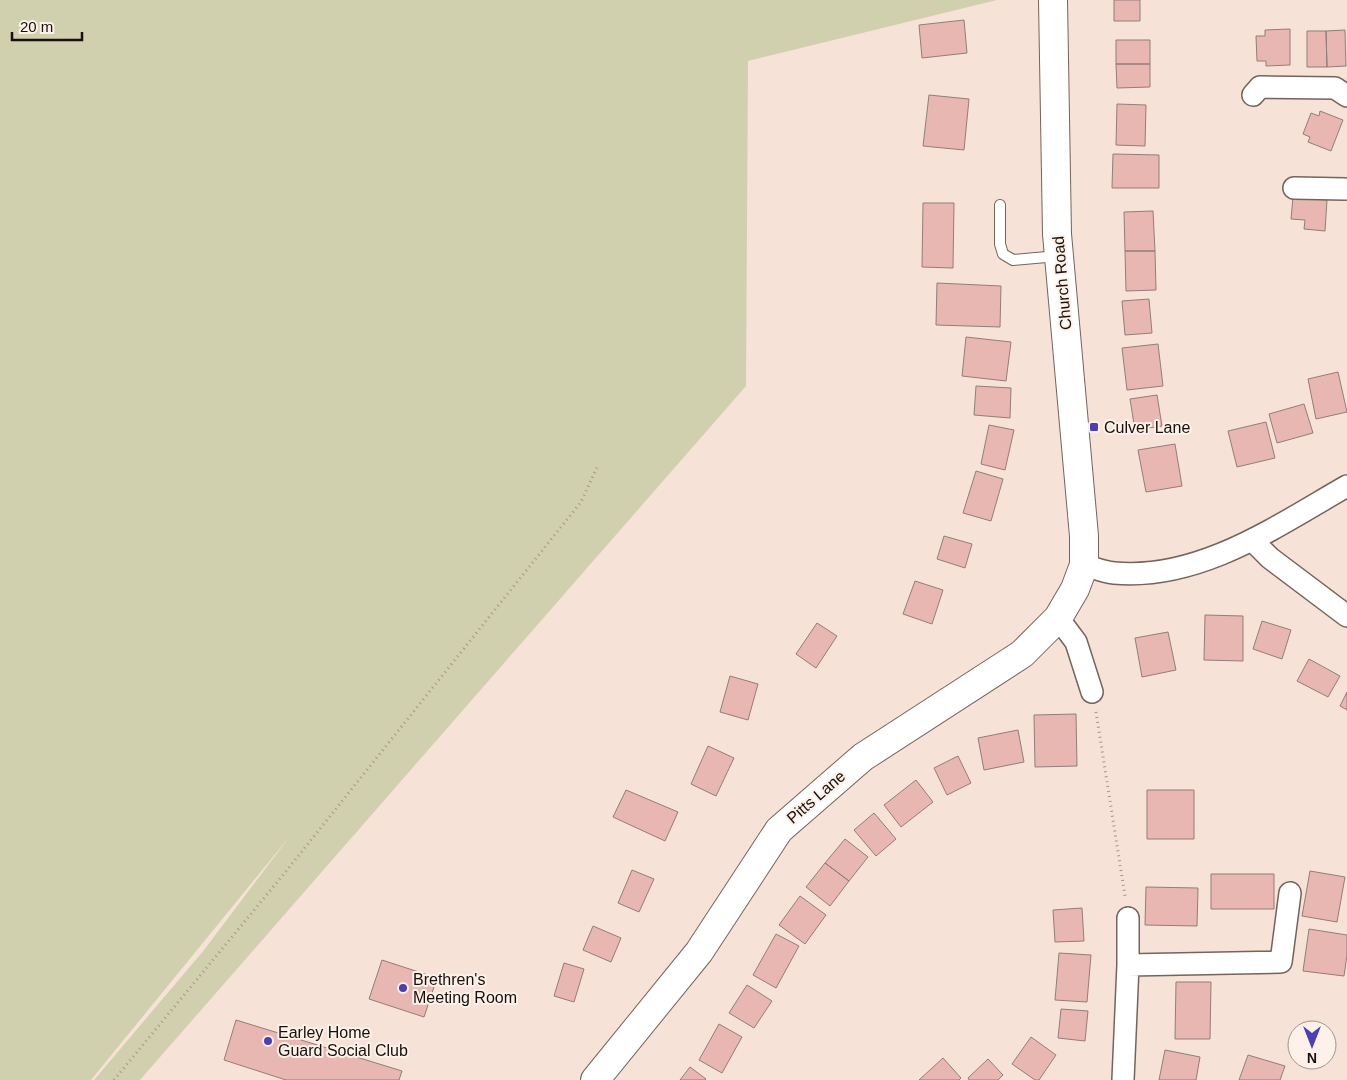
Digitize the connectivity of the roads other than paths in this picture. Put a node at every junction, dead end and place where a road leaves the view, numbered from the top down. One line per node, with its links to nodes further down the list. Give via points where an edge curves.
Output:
1 (1054, 0): 7 (main road, Church Road)
2 (1253, 95): 3 (street, via 1260,87 1335,88)
3 (1347, 96)
4 (1294, 188): 5 (street)
5 (1346, 191)
6 (1000, 205): 7 (lane, via 1003,254 1013,260)
7 (1059, 256): 10 (main road, Church Road)
8 (1347, 486): 9 (street)
9 (1252, 540): 10 (street, via 1173,569 1113,573); 11 (street, via 1270,558)
10 (1084, 565): 12 (main road, Pitts Lane)
11 (1347, 616)
12 (1058, 618): 13 (street, via 1076,642); 17 (main road, Pitts Lane, via 1022,654 863,757 779,830 699,952)
13 (1092, 692)
14 (1290, 893): 16 (street, via 1281,962)
15 (1128, 918): 16 (street)
16 (1128, 965): 18 (street)
17 (595, 1080)
18 (1123, 1080)

